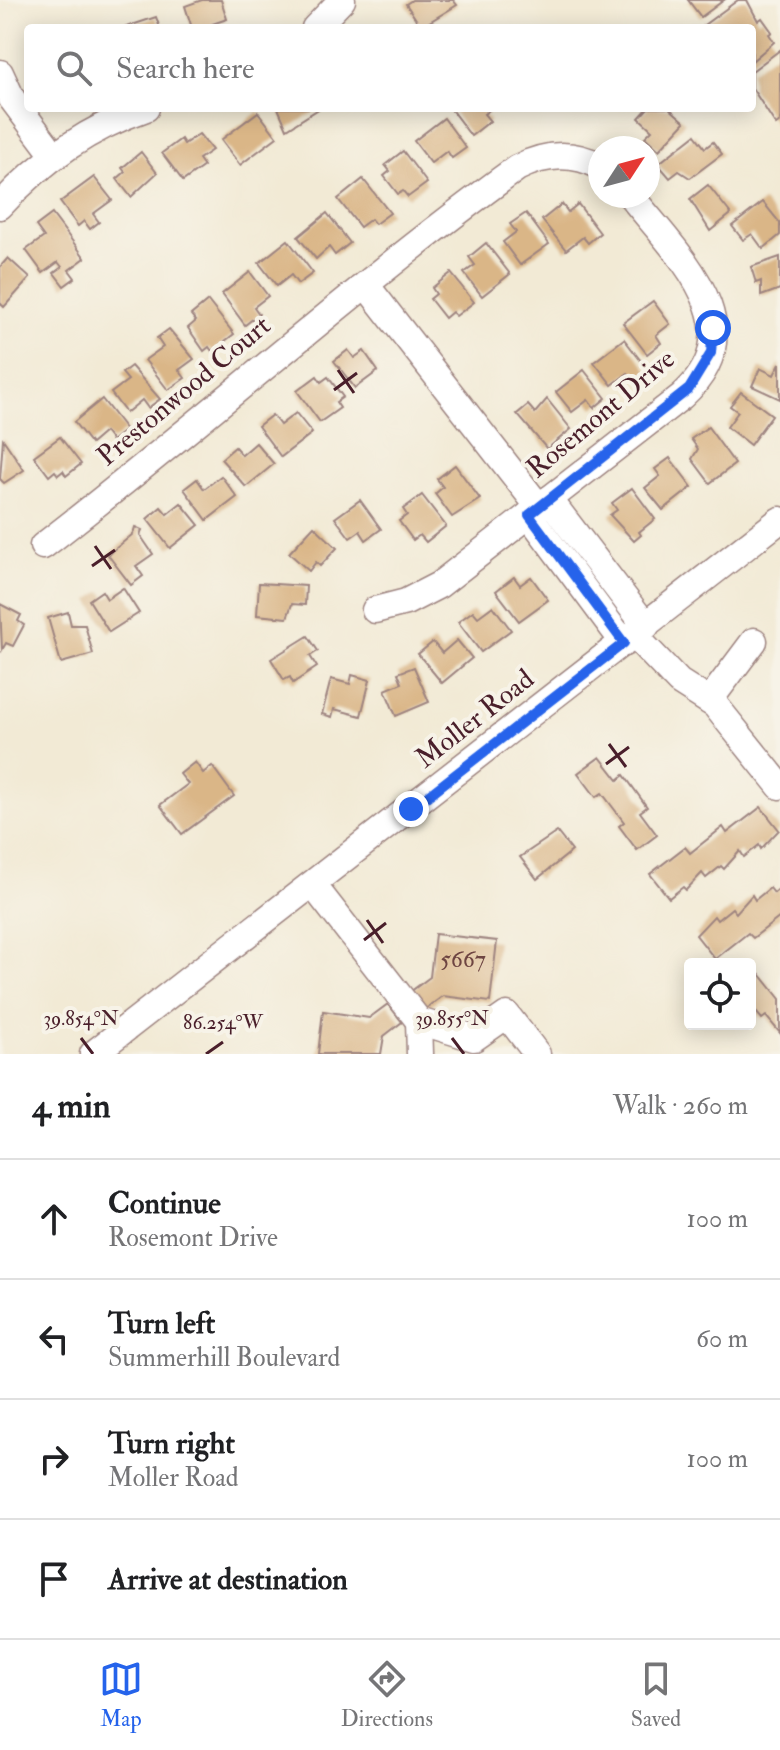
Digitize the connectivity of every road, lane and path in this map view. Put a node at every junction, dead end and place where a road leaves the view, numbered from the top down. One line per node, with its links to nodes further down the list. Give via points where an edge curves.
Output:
1 (342, 0): 2 (street)
2 (319, 24)
3 (0, 73): 5 (street, via 12,99)
4 (136, 112): 5 (street)
5 (54, 155): 7 (street)
6 (588, 162): 9 (street, Prestonwood Court, via 566,156 524,165)
7 (0, 206)
8 (641, 208): 10 (street, Rosemont Drive, via 709,302 711,353 682,396)
9 (366, 285): 10 (street); 12 (street, Prestonwood Court)
10 (539, 507): 13 (street, Rosemont Drive, via 439,585); 14 (street)
11 (780, 520): 14 (street, Moller Road)
12 (43, 546)
13 (375, 610)
14 (635, 635): 16 (street, via 658,663); 18 (street, Moller Road)
15 (754, 641): 16 (street)
16 (709, 701): 17 (street)
17 (780, 786)
18 (313, 885): 19 (street); 20 (street, Moller Road)
19 (419, 1021): 21 (street); 22 (street, via 474,1038 507,1015)
20 (93, 1054)
21 (420, 1054)
22 (537, 1054)

